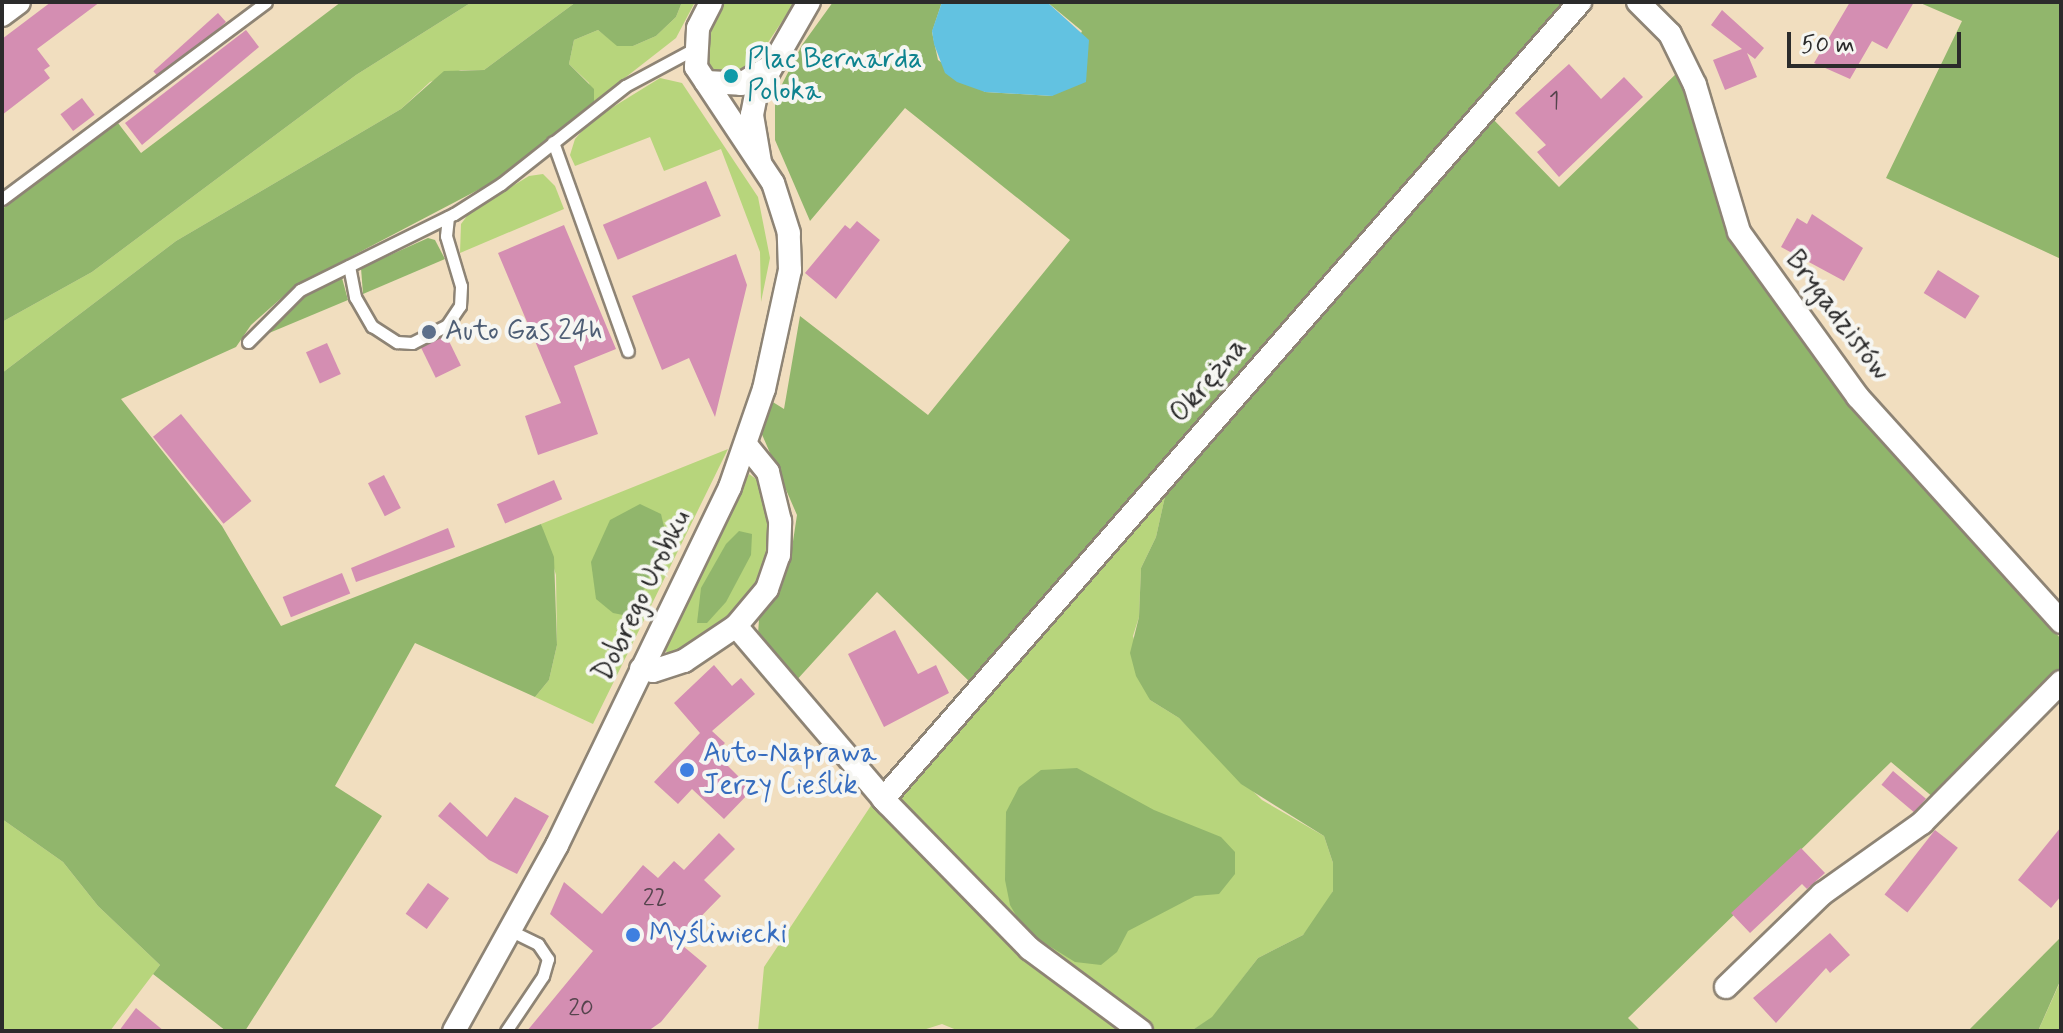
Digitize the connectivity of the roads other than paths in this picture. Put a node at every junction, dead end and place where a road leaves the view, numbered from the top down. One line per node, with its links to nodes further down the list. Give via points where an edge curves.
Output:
1 (19, 2): 7 (street)
2 (266, 2): 13 (lane)
3 (711, 2): 8 (street)
4 (809, 2): 9 (street, Dobrego Urobku)
5 (1580, 2): 23 (street, Okrężna)
6 (1638, 2): 19 (street, Brygadzistów, via 1670,34 1695,85 1739,232 1858,397)
7 (2, 15)
8 (694, 49): 10 (street, Dobrego Urobku, via 696,67); 11 (lane, via 625,86)
9 (766, 69): 10 (street, via 741,84); 12 (street, Dobrego Urobku, via 752,115)
10 (706, 82): 12 (street, Dobrego Urobku, via 738,137)
11 (553, 142): 14 (lane); 17 (lane)
12 (761, 163): 18 (street, Dobrego Urobku, via 784,213 791,257)
13 (2, 199)
14 (448, 217): 15 (lane); 15 (lane, via 446,236 461,286 460,306 447,325 412,343 397,342 372,326 355,297)
15 (349, 266): 16 (lane, via 300,290)
16 (248, 342)
17 (628, 351)
18 (747, 446): 20 (street, via 768,472 781,534 767,589); 21 (street, Dobrego Urobku)
19 (2061, 622)
20 (736, 626): 21 (street, via 684,661 653,671); 23 (street)
21 (641, 669): 24 (street, Dobrego Urobku)
22 (2061, 682): 25 (street, via 1922,823 1822,894)
23 (883, 799): 28 (street, via 1030,949)
24 (511, 931): 26 (street, Dobrego Urobku); 27 (lane, via 538,944 548,959 543,976)
25 (1726, 987)
26 (454, 1031)
27 (506, 1031)
28 (1141, 1031)

